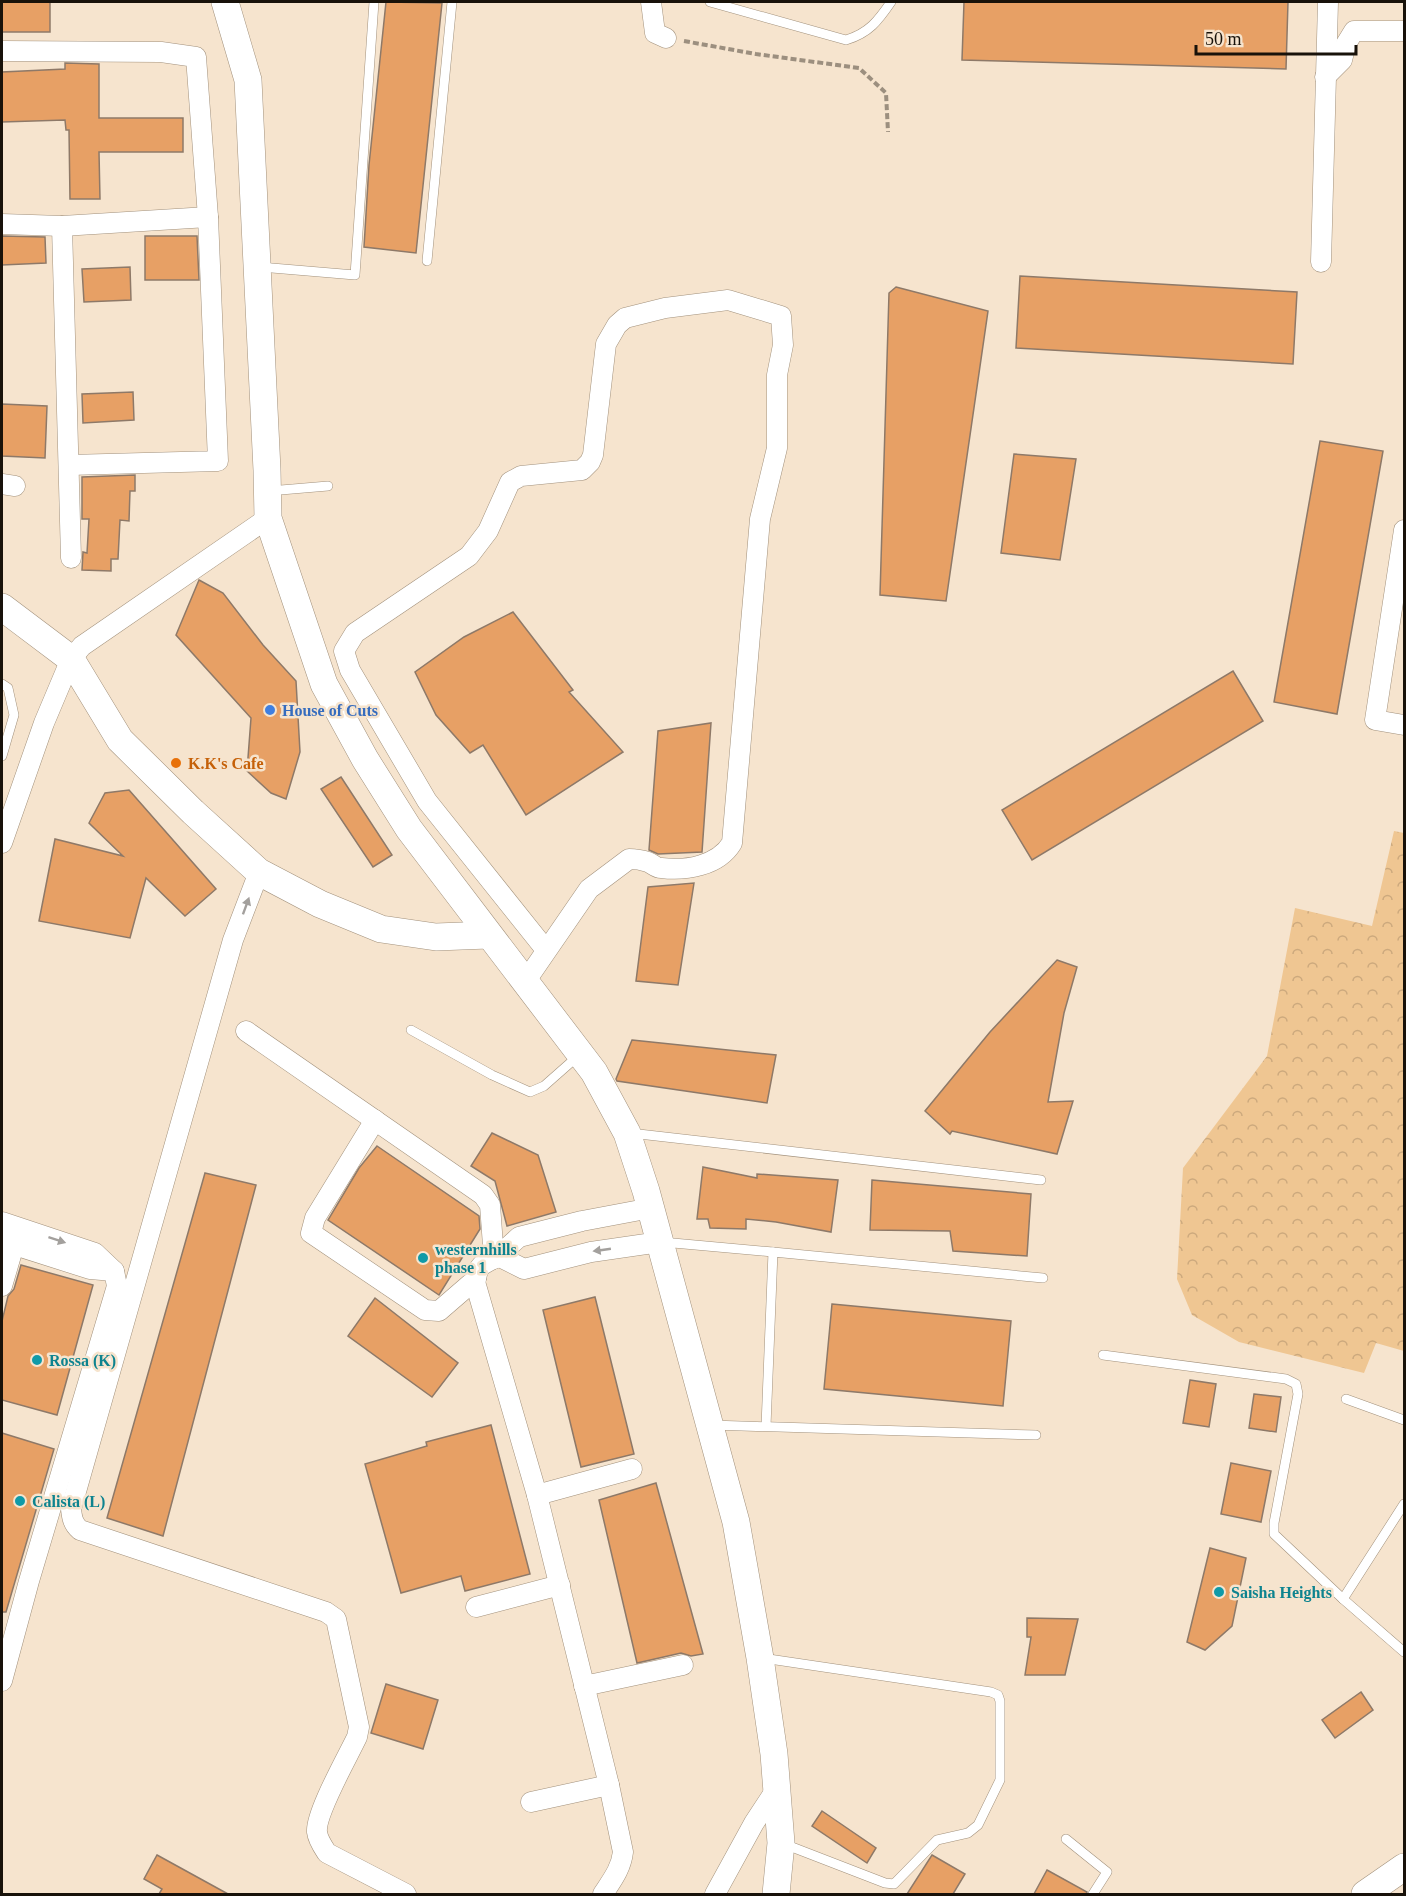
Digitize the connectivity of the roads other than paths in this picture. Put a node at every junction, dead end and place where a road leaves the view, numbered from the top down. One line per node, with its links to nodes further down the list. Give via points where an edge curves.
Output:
1 (225, 2): 17 (street, via 248,80)
2 (374, 2): 17 (lane, via 355,274)
3 (452, 2): 15 (lane)
4 (651, 2): 9 (street, via 655,33)
5 (710, 2): 6 (lane, via 846,40 862,35)
6 (891, 2)
7 (1328, 2): 11 (street)
8 (1404, 32): 11 (street, via 1354,31 1342,60)
9 (666, 38)
10 (2, 51): 12 (street, via 161,52 196,57)
11 (1325, 77): 16 (street)
12 (208, 217): 14 (street); 18 (street, via 218,461)
13 (2, 224): 14 (street)
14 (62, 226): 18 (street)
15 (427, 261)
16 (1321, 262)
17 (258, 267): 20 (street)
18 (69, 465): 23 (street)
19 (328, 486): 20 (lane)
20 (266, 491): 21 (street)
21 (268, 518): 25 (street, via 82,646); 31 (street, via 324,684 409,829)
22 (1404, 530): 27 (street, via 1375,720)
23 (71, 558)
24 (2, 607): 25 (street)
25 (71, 659): 29 (street); 30 (street, via 120,740)
26 (2, 684): 28 (lane, via 8,688 14,715)
27 (1404, 725)
28 (2, 756)
29 (2, 843)
30 (259, 872): 31 (street, via 320,904 381,929 436,937); 73 (street, one-way to 30, via 327,1853 317,1831 359,1727 336,1619 326,1612 81,1530 75,1525 71,1509 233,940)
31 (488, 935): 33 (street)
32 (546, 950): 32 (street, via 427,801 350,670 344,651 355,633 469,556 488,531 510,482 521,476 578,472 586,467 592,455 606,344 625,318 728,300 781,316 777,448 760,519 732,843 719,857 691,869 658,868 630,859 589,889); 33 (street)
33 (525, 982): 36 (street)
34 (411, 1030): 36 (lane, via 530,1092 544,1086)
35 (246, 1031): 37 (street)
36 (580, 1054): 38 (street)
37 (375, 1120): 45 (street, via 483,1195 490,1204); 48 (street, via 315,1218 311,1233 425,1310 439,1311)
38 (627, 1133): 39 (lane); 40 (street)
39 (1041, 1180)
40 (651, 1208): 42 (street); 45 (street, via 519,1237)
41 (2, 1222): 46 (street, one-way to 46, via 95,1252)
42 (660, 1242): 44 (lane); 45 (street, one-way to 45, via 591,1251 524,1269); 53 (street)
43 (8, 1243): 46 (street, via 90,1269); 49 (street)
44 (773, 1252): 47 (lane); 54 (lane)
45 (496, 1257): 48 (street, via 482,1265)
46 (114, 1271): 65 (street, via 117,1286)
47 (1043, 1278)
48 (476, 1279): 57 (street)
49 (2, 1286)
50 (1103, 1355): 60 (lane, via 1286,1379 1296,1384 1298,1394 1274,1534)
51 (1346, 1399): 52 (lane)
52 (1404, 1420)
53 (709, 1425): 54 (lane); 63 (street, via 736,1522)
54 (766, 1426): 55 (lane)
55 (1036, 1435)
56 (632, 1469): 57 (street)
57 (537, 1495): 59 (street)
58 (1404, 1504): 60 (lane)
59 (560, 1585): 61 (street); 66 (street)
60 (1343, 1599): 62 (lane)
61 (476, 1607)
62 (1404, 1652)
63 (760, 1658): 68 (street); 71 (lane, via 991,1692 1000,1701 1000,1780 978,1825 968,1833 937,1840 894,1884)
64 (683, 1665): 66 (street)
65 (2, 1681)
66 (584, 1686): 67 (street)
67 (609, 1785): 69 (street); 74 (street, via 623,1852 618,1872)
68 (777, 1788): 71 (street); 75 (street, via 753,1823)
69 (531, 1802)
70 (1066, 1839): 77 (lane, via 1107,1872)
71 (781, 1843): 76 (street)
72 (1404, 1868): 78 (street)
73 (406, 1894)
74 (603, 1894)
75 (715, 1894)
76 (776, 1894)
77 (1093, 1894)
78 (1365, 1894)

